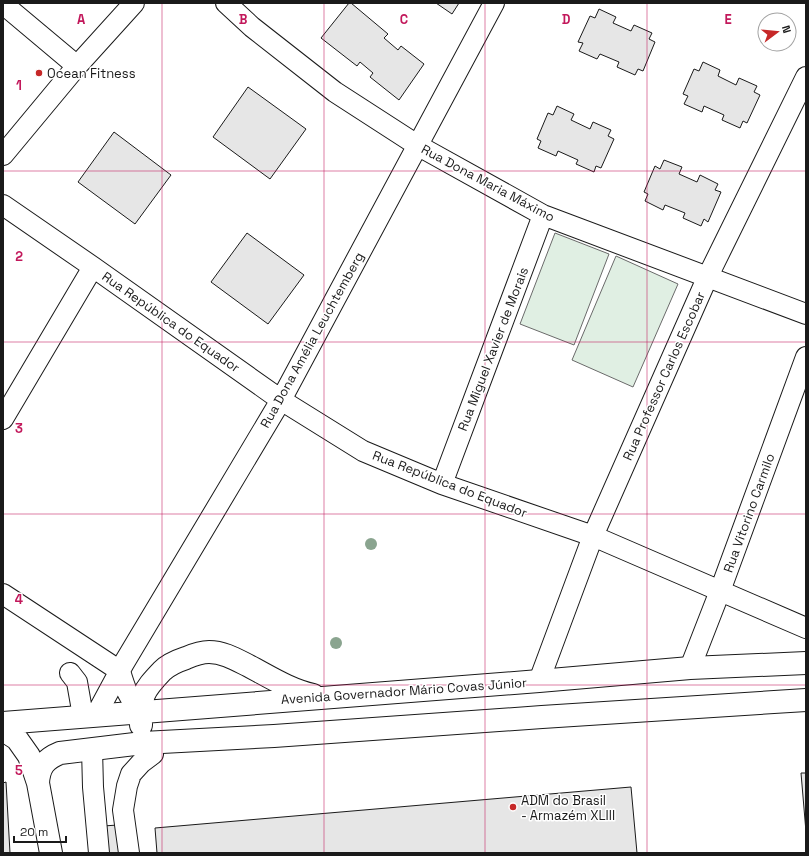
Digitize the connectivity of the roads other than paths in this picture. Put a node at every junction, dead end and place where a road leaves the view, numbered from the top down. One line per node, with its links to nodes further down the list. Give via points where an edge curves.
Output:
1 (134, 3): 5 (street)
2 (226, 3): 7 (street, Rua Dona Maria Máximo, via 252,27 335,92)
3 (494, 3): 7 (street, Rua Dona Amélia Leuchtemberg)
4 (3, 4): 5 (street)
5 (77, 66): 8 (street)
6 (806, 78): 12 (street, Rua Professor Carlos Escobar)
7 (417, 145): 10 (street, Rua Dona Maria Máximo); 15 (street, Rua Dona Amélia Leuchtemberg)
8 (3, 155)
9 (3, 205): 11 (street, Rua República do Equador)
10 (544, 215): 12 (street, Rua Dona Maria Máximo); 17 (street, Rua Miguel Xavier de Morais)
11 (93, 267): 15 (street, Rua República do Equador); 16 (street)
12 (708, 276): 13 (street, Rua Dona Maria Máximo); 18 (street, Rua Professor Carlos Escobar)
13 (806, 314)
14 (806, 357): 19 (street, Rua Vitorino Carmilo)
15 (281, 400): 17 (street, Rua República do Equador, via 363,451); 24 (street, Rua Dona Amélia Leuchtemberg)
16 (3, 419)
17 (442, 484): 18 (street, Rua República do Equador)
18 (593, 536): 19 (street, Rua República do Equador); 26 (street, Rua Professor Carlos Escobar)
19 (720, 591): 21 (street, Rua República do Equador); 23 (street, Rua Vitorino Carmilo)
20 (3, 594): 24 (street)
21 (806, 628)
22 (806, 663): 23 (main road, Avenida Governador Mário Covas Júnior)
23 (690, 668): 26 (main road, Avenida Governador Mário Covas Júnior)
24 (120, 671): 30 (street, via 131,701); 31 (street, Rua Dona Amélia Leuchtemberg)
25 (70, 673): 31 (street, via 77,682)
26 (539, 681): 27 (main road, Avenida Governador Mário Covas Júnior)
27 (324, 698): 30 (main road, Avenida Governador Mário Covas Júnior); 30 (main road, via 297,690 224,654 209,652 177,660 166,667 146,688 142,697)
28 (806, 700): 34 (main road)
29 (806, 709): 35 (street)
30 (141, 712): 31 (main road, Avenida Governador Mário Covas Júnior); 36 (main road, via 141,729)
31 (89, 716): 32 (main road, Avenida Governador Mário Covas Júnior)
32 (3, 722)
33 (3, 730): 38 (main road, via 17,739 30,756)
34 (274, 736): 35 (main road); 36 (main road)
35 (244, 744): 36 (main road, via 182,756)
36 (148, 748): 37 (main road); 41 (street, via 141,763 131,774 127,786 123,810)
37 (92, 749): 38 (main road, via 52,756 42,765); 40 (street)
38 (38, 782): 39 (main road)
39 (51, 853)
40 (99, 853)
41 (129, 853)

